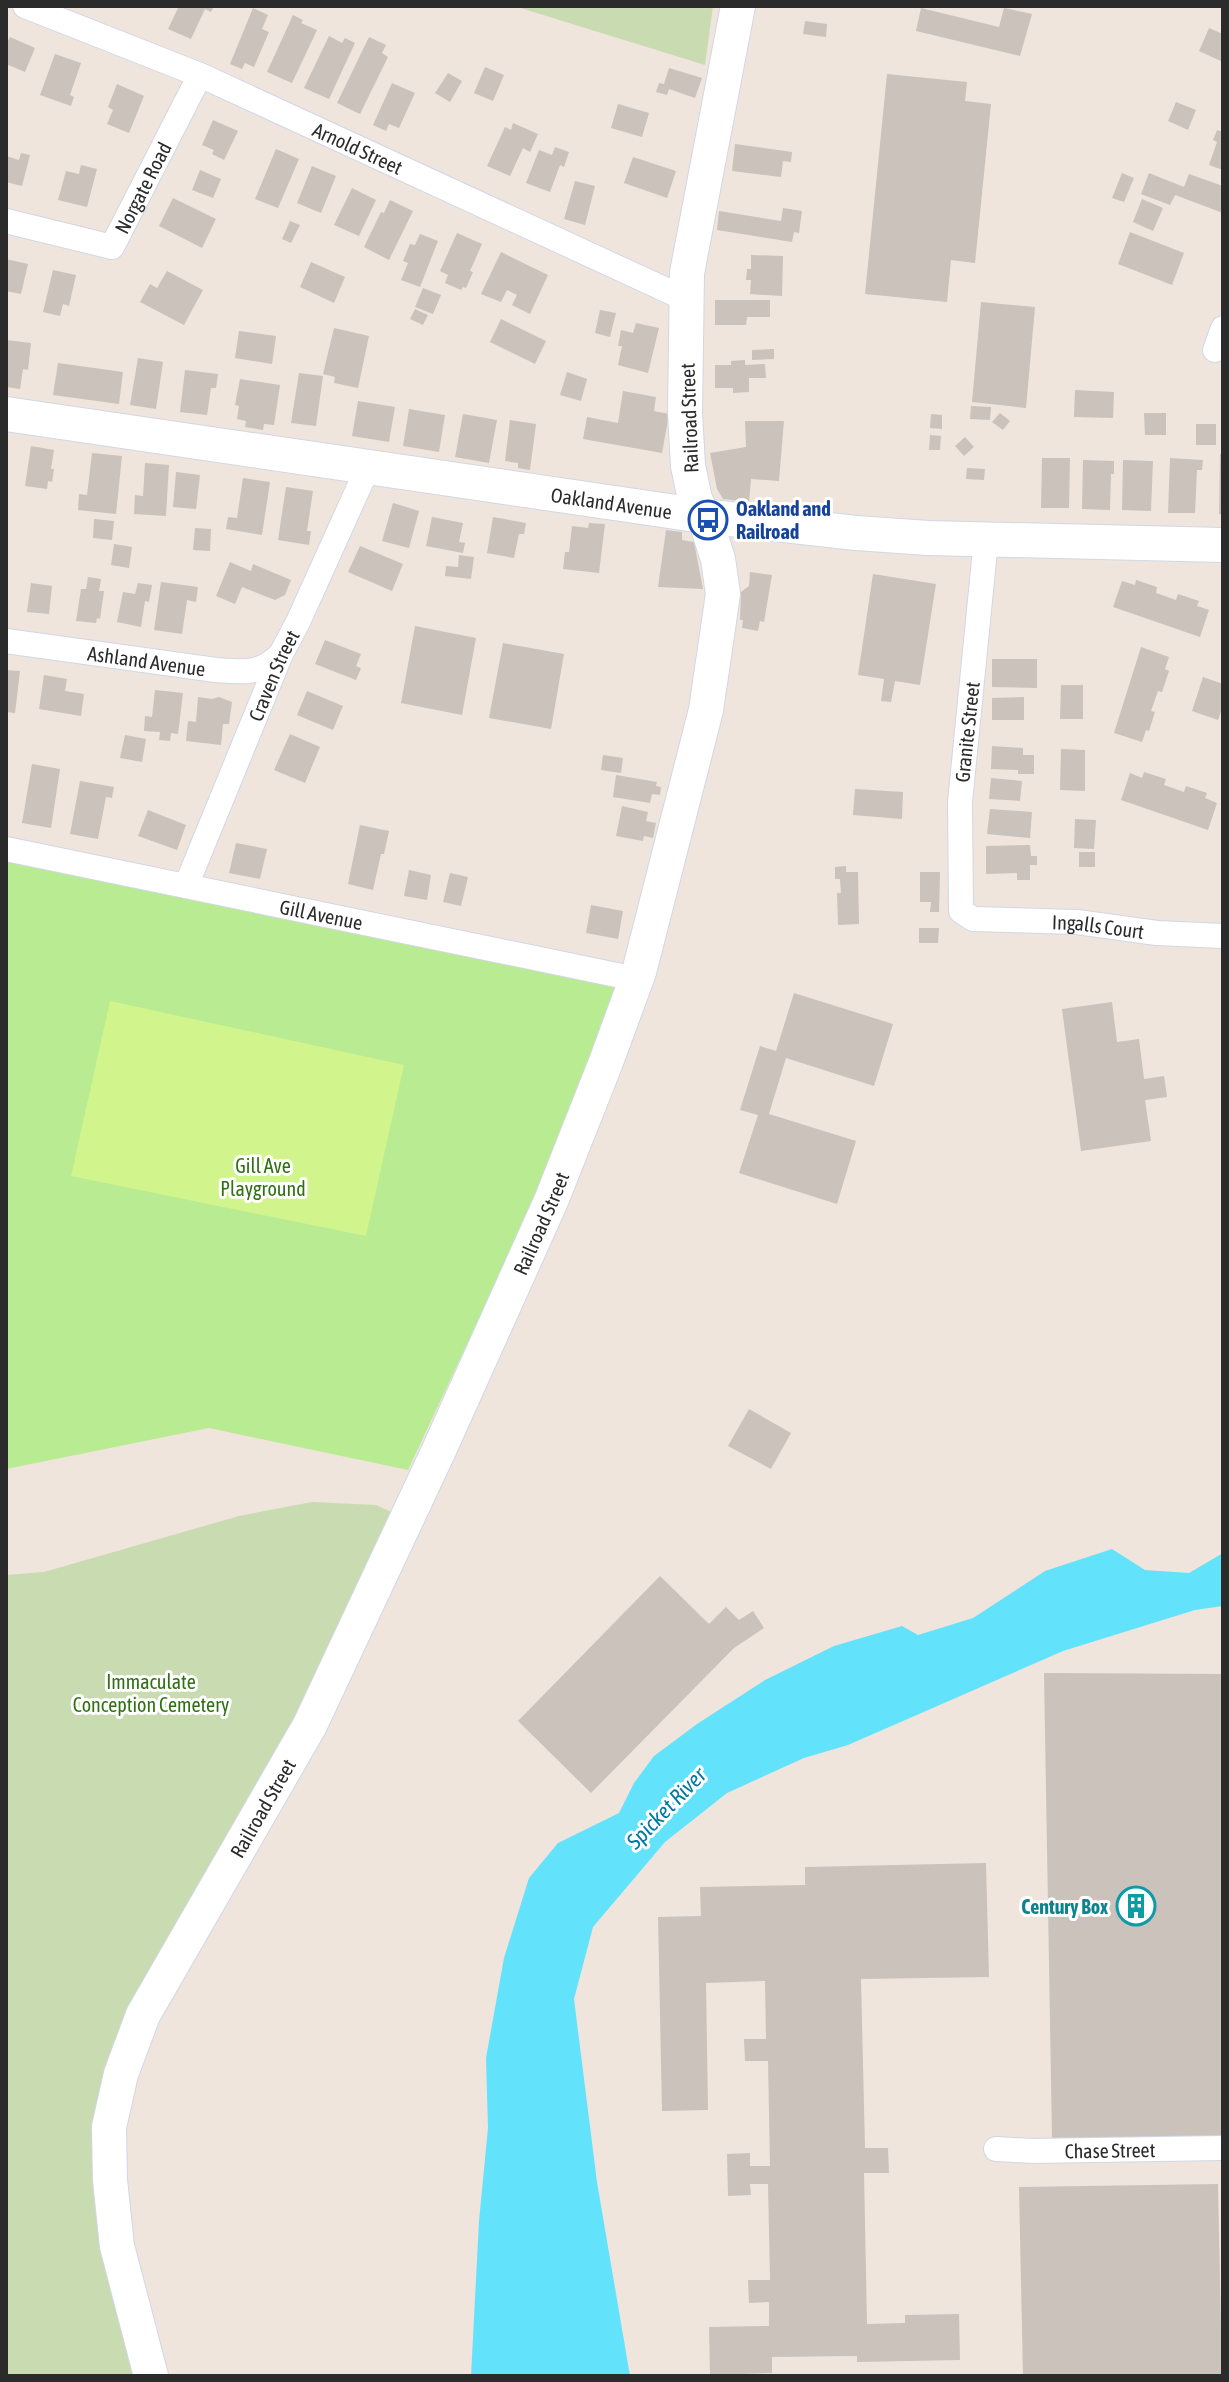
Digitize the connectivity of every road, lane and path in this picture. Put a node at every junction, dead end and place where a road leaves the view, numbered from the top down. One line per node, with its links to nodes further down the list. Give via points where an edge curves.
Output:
1 (25, 6): 3 (street, Arnold Street)
2 (738, 6): 5 (main road, Railroad Street, via 687,273)
3 (200, 75): 4 (street, Norgate Road, via 112,247); 5 (street, Arnold Street)
4 (6, 221)
5 (688, 300): 8 (main road, Railroad Street, via 688,466)
6 (6, 414): 7 (main road, Oakland Avenue)
7 (368, 467): 8 (main road, Oakland Avenue); 12 (street, Craven Street)
8 (703, 516): 9 (main road, Oakland Avenue); 17 (main road, Railroad Street, via 723,594 706,710)
9 (986, 540): 10 (main road, Oakland Avenue); 15 (street, Granite Street, via 960,802 961,911)
10 (1223, 545)
11 (6, 641): 12 (street, Ashland Avenue, via 249,672 268,667)
12 (281, 654): 14 (street, Craven Street)
13 (6, 849): 14 (street, Gill Avenue)
14 (186, 886): 17 (street, Gill Avenue)
15 (973, 919): 16 (street, Ingalls Court, via 1077,922)
16 (1223, 936)
17 (636, 979): 20 (main road, Railroad Street, via 551,1201 310,1725 143,2015 121,2074 109,2127 110,2180 117,2246)
18 (1223, 2148): 19 (street, Chase Street)
19 (996, 2149)
20 (151, 2376)

